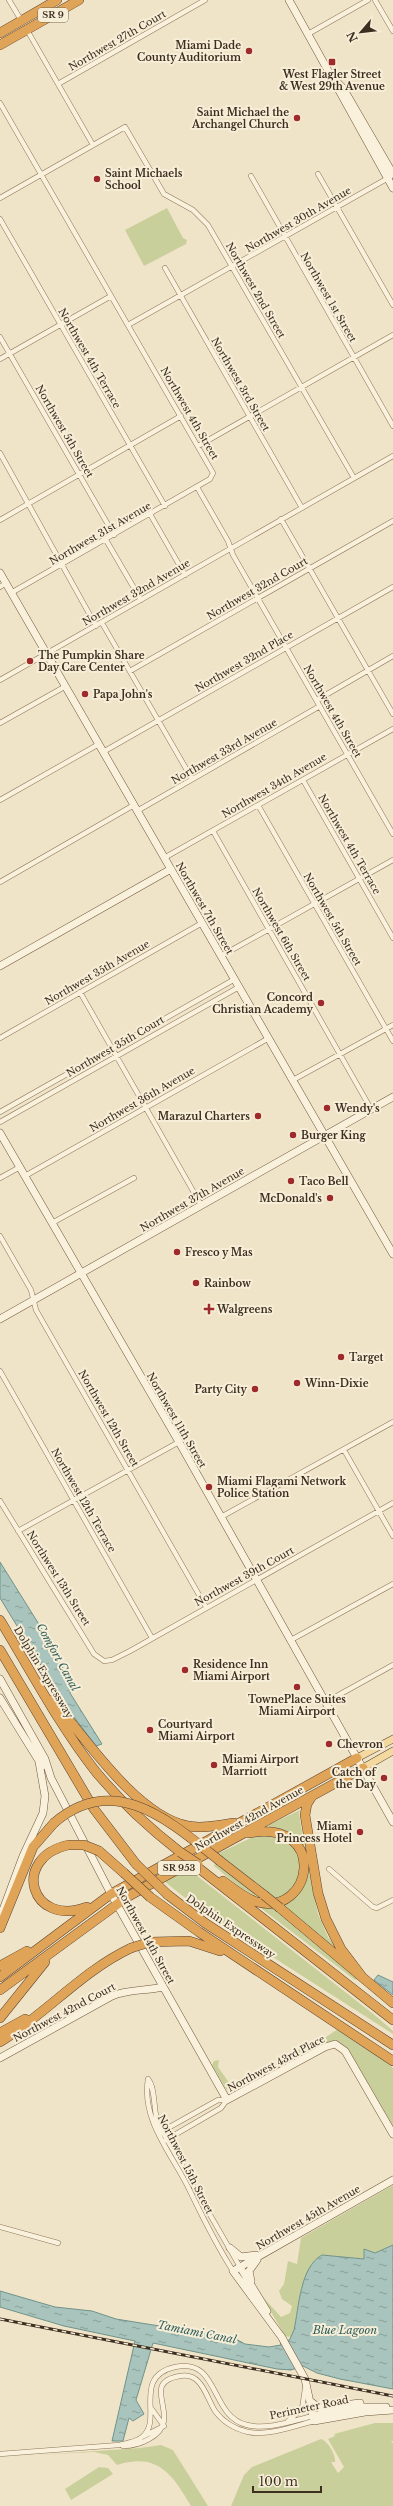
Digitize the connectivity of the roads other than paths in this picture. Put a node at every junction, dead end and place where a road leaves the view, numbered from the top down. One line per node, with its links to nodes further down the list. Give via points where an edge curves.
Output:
1 (9, 0): 8 (street)
2 (57, 0): 8 (highway, SR 9); 9 (highway, via 54,6 29,22)
3 (79, 0): 9 (highway, SR 9)
4 (205, 0): 16 (street, Northwest 27th Court)
5 (289, 0): 12 (street)
6 (368, 0): 12 (street)
7 (375, 0): 10 (street)
8 (22, 20): 11 (highway, SR 9); 13 (highway, via 19,29)
9 (27, 30): 14 (highway, SR 9); 16 (street)
10 (393, 31)
11 (0, 33)
12 (308, 34): 15 (street)
13 (0, 41)
14 (0, 45)
15 (336, 82): 18 (street, via 338,91); 19 (street, via 343,88)
16 (58, 84): 20 (street)
17 (0, 103): 21 (street, Northwest 4th Street)
18 (354, 119): 19 (street); 24 (street)
19 (365, 126): 24 (street)
20 (93, 145): 21 (street); 30 (street, Northwest 2nd Street, via 125,127 164,194 201,217)
21 (41, 174): 26 (street); 32 (street, Northwest 4th Street)
22 (318, 174): 27 (street)
23 (251, 176): 29 (street, Northwest 1st Street)
24 (391, 176): 25 (street); 27 (street, Northwest 30th Avenue)
25 (393, 188)
26 (0, 198)
27 (336, 207): 29 (street, Northwest 30th Avenue); 34 (street)
28 (0, 219): 35 (street, Northwest 4th Terrace)
29 (284, 237): 30 (street, Northwest 30th Avenue); 40 (street, Northwest 1st Street)
30 (232, 267): 33 (street, Northwest 30th Avenue); 42 (street, Northwest 2nd Street)
31 (165, 268): 33 (street, Northwest 3rd Street)
32 (111, 296): 35 (street); 36 (street, Northwest 4th Street)
33 (180, 296): 36 (street, Northwest 30th Avenue); 44 (street, Northwest 3rd Street)
34 (393, 305)
35 (61, 325): 39 (street); 46 (street, Northwest 4th Terrace)
36 (128, 326): 43 (street, Northwest 4th Street)
37 (393, 335): 40 (street)
38 (0, 337): 39 (street, Northwest 5th Street)
39 (10, 354): 41 (street); 50 (street, Northwest 5th Street)
40 (354, 358): 42 (street); 45 (street, Northwest 1st Street)
41 (0, 359)
42 (302, 387): 44 (street); 51 (street, Northwest 2nd Street)
43 (181, 416): 46 (street); 47 (street, Northwest 4th Street)
44 (250, 417): 47 (street); 55 (street, Northwest 3rd Street)
45 (393, 426)
46 (130, 445): 50 (street); 54 (street, Northwest 4th Terrace)
47 (198, 446): 52 (street, Northwest 4th Street, via 213,473 210,479)
48 (0, 453): 53 (street)
49 (393, 456): 51 (street)
50 (80, 474): 53 (street); 60 (street, Northwest 5th Street)
51 (354, 478): 55 (street)
52 (197, 487): 54 (street, Northwest 31st Avenue); 62 (street, Northwest 4th Street)
53 (29, 503): 58 (street); 63 (street)
54 (165, 506): 56 (street, Northwest 31st Avenue)
55 (302, 508): 57 (street, Northwest 32nd Avenue)
56 (150, 514): 60 (street, Northwest 31st Avenue); 66 (street)
57 (281, 519): 62 (street, Northwest 32nd Avenue); 64 (street)
58 (0, 520)
59 (393, 521): 64 (street, Northwest 32nd Court)
60 (114, 535): 61 (street, Northwest 31st Avenue)
61 (106, 540): 63 (street, Northwest 31st Avenue); 71 (street)
62 (231, 548): 66 (street, Northwest 32nd Avenue); 70 (street, Northwest 4th Street)
63 (62, 565): 69 (street, Northwest 31st Avenue); 74 (street)
64 (309, 569): 70 (street, Northwest 32nd Court); 72 (street)
65 (0, 574): 67 (street, Northwest 7th Street)
66 (185, 575): 71 (street, Northwest 32nd Avenue)
67 (3, 585): 69 (street, Northwest 7th Street)
68 (393, 586): 72 (street, Northwest 32nd Place)
69 (12, 593): 76 (street, Northwest 7th Street)
70 (258, 598): 75 (street, Northwest 4th Street); 79 (street, Northwest 32nd Court)
71 (141, 600): 73 (street, Northwest 32nd Avenue)
72 (338, 618): 75 (street, Northwest 32nd Place); 78 (street)
73 (102, 623): 74 (street, Northwest 32nd Avenue); 79 (street)
74 (96, 626): 76 (street, Northwest 32nd Avenue)
75 (286, 648): 82 (street, Northwest 4th Street); 85 (street, Northwest 32nd Place)
76 (47, 654): 80 (street, Northwest 32nd Avenue); 81 (street, Northwest 7th Street)
77 (393, 656): 78 (street)
78 (368, 670): 82 (street); 84 (street)
79 (130, 671): 85 (street)
80 (0, 680)
81 (66, 686): 86 (street); 88 (street, Northwest 7th Street)
82 (316, 700): 83 (street, Northwest 4th Street)
83 (320, 706): 90 (street, Northwest 4th Street); 91 (street, Northwest 33rd Avenue)
84 (393, 714)
85 (158, 720): 89 (street, Northwest 32nd Place); 91 (street)
86 (0, 723)
87 (393, 729): 90 (street, Northwest 34th Avenue)
88 (99, 744): 89 (street, Northwest 7th Street); 93 (street)
89 (103, 752): 95 (street, Northwest 7th Street)
90 (348, 754): 92 (street, Northwest 34th Avenue); 97 (street, Northwest 4th Street)
91 (192, 779): 95 (street, Northwest 33rd Avenue)
92 (303, 780): 94 (street, Northwest 34th Avenue); 101 (street, Northwest 4th Terrace)
93 (0, 800)
94 (258, 805): 96 (street, Northwest 34th Avenue); 103 (street, Northwest 5th Street)
95 (135, 808): 98 (street, Northwest 7th Street); 102 (street, Northwest 33rd Avenue)
96 (213, 831): 98 (street, Northwest 34th Avenue); 105 (street, Northwest 6th Street)
97 (393, 834)
98 (164, 858): 100 (street, Northwest 7th Street)
99 (393, 860): 101 (street)
100 (171, 869): 104 (street, Northwest 7th Street); 108 (street)
101 (359, 879): 103 (street); 106 (street, Northwest 4th Terrace)
102 (0, 882)
103 (314, 904): 105 (street); 117 (street, Northwest 5th Street)
104 (202, 923): 107 (street, Northwest 7th Street); 111 (street, Northwest 35th Avenue)
105 (269, 929): 107 (street); 122 (street, Northwest 6th Street)
106 (393, 938)
107 (221, 956): 109 (street, Northwest 7th Street)
108 (0, 966)
109 (235, 979): 110 (street, Northwest 7th Street); 112 (street, Northwest 35th Court)
110 (239, 987): 113 (street, Northwest 35th Court); 119 (street, Northwest 7th Street)
111 (80, 992): 118 (street, Northwest 35th Avenue); 121 (street)
112 (204, 996): 113 (street); 114 (street, Northwest 35th Court)
113 (208, 1004): 115 (street, Northwest 35th Court)
114 (182, 1009): 115 (street); 121 (street, Northwest 35th Court)
115 (185, 1017): 123 (street, Northwest 35th Court)
116 (393, 1025): 117 (street)
117 (386, 1029): 120 (street, Northwest 5th Street); 122 (street)
118 (0, 1038)
119 (269, 1038): 124 (street, Northwest 7th Street); 126 (street, Northwest 36th Avenue)
120 (393, 1041)
121 (113, 1048): 123 (street); 128 (street, Northwest 35th Court)
122 (341, 1055): 124 (street); 127 (street, Northwest 6th Street)
123 (117, 1056): 126 (street); 129 (street, Northwest 35th Court)
124 (293, 1080): 131 (street, Northwest 7th Street)
125 (393, 1097): 127 (street, Northwest 37th Avenue)
126 (145, 1108): 133 (street, Northwest 36th Avenue); 136 (street)
127 (371, 1109): 131 (street, Northwest 37th Avenue)
128 (0, 1112)
129 (0, 1122)
130 (0, 1133): 132 (street, Northwest 11th Street)
131 (325, 1135): 136 (street, Northwest 37th Avenue); 139 (street, Northwest 7th Street)
132 (20, 1167): 133 (street, Northwest 11th Street); 134 (street)
133 (25, 1176): 137 (street, Northwest 11th Street)
134 (0, 1178)
135 (134, 1178): 137 (street)
136 (201, 1205): 140 (street, Northwest 37th Avenue)
137 (52, 1223): 140 (street, Northwest 11th Street)
138 (0, 1236): 141 (street, Northwest 12th Street, via 31,1290)
139 (393, 1254)
140 (81, 1273): 141 (street, Northwest 37th Avenue); 145 (street, Northwest 11th Street)
141 (33, 1300): 142 (street, Northwest 37th Avenue); 147 (street, Northwest 12th Street, via 36,1310)
142 (0, 1319)
143 (0, 1371): 149 (street, Northwest 12th Terrace)
144 (393, 1422): 146 (street)
145 (179, 1442): 147 (street); 152 (street, Northwest 11th Street)
146 (344, 1450): 151 (street); 152 (street)
147 (128, 1470): 149 (street); 157 (street, Northwest 12th Street)
148 (0, 1501): 153 (street, Northwest 13th Street)
149 (74, 1501): 153 (street); 159 (street, Northwest 12th Terrace)
150 (393, 1503): 151 (street, Northwest 39th Court)
151 (379, 1511): 154 (street); 155 (street, Northwest 39th Court)
152 (221, 1517): 155 (street, Northwest 11th Street)
153 (18, 1531): 162 (street, Northwest 13th Street, via 94,1654)
154 (393, 1536)
155 (256, 1580): 157 (street, Northwest 39th Court); 160 (street, Northwest 11th Street)
156 (393, 1584): 160 (street)
157 (206, 1608): 159 (street, Northwest 39th Court)
158 (0, 1620): 165 (highway, Dolphin Expressway)
159 (152, 1638): 162 (street, Northwest 39th Court, via 116,1658)
160 (291, 1640): 167 (street, Northwest 11th Street)
161 (0, 1650): 200 (highway, Dolphin Expressway, bridge, via 94,1809 136,1864 168,1895 204,1923)
162 (104, 1661)
163 (393, 1665): 167 (street)
164 (0, 1679): 173 (street, Northwest 14th Street, via 45,1759)
165 (35, 1679): 175 (highway, via 103,1762 149,1807 173,1821 193,1827); 178 (highway, Dolphin Expressway, bridge, via 67,1731 100,1776 130,1808)
166 (0, 1698): 171 (street, Northwest 14th Street)
167 (326, 1702): 170 (street, Northwest 11th Street)
168 (393, 1739): 170 (main road, Northwest 42nd Avenue / SR 953)
169 (393, 1751): 172 (main road, Northwest 42nd Avenue / SR 953)
170 (357, 1758): 172 (street, Northwest 11th Street); 175 (highway, Northwest 42nd Avenue / SR 953)
171 (39, 1762): 173 (street, Northwest 14th Street); 184 (street, via 45,1796 43,1812)
172 (363, 1768): 174 (highway, Northwest 42nd Avenue / SR 953); 176 (street, Northwest 11th Street)
173 (51, 1778): 180 (street, Northwest 14th Street)
174 (315, 1794): 177 (highway, Northwest 42nd Avenue / SR 953); 191 (highway, via 308,1803 305,1815 322,1906 337,1942)
175 (241, 1821): 180 (highway, Northwest 42nd Avenue / SR 953)
176 (393, 1822)
177 (242, 1834): 178 (highway, via 275,1831 286,1835 298,1846 304,1859 304,1873 289,1897 272,1903 256,1902); 183 (highway, Northwest 42nd Avenue / SR 953)
178 (197, 1865): 197 (highway, Dolphin Expressway)
179 (329, 1869): 181 (street, via 375,1908)
180 (111, 1894): 182 (highway, Northwest 42nd Avenue / SR 953); 183 (street, Northwest 14th Street)
181 (393, 1900)
182 (98, 1903): 186 (highway, Northwest 42nd Avenue / SR 953); 188 (highway, bridge, via 76,1911 62,1912 46,1906 38,1897 34,1880 38,1863 50,1851 68,1845 84,1845 99,1851 150,1897)
183 (116, 1904): 187 (highway, Northwest 42nd Avenue / SR 953); 192 (street, Northwest 14th Street)
184 (0, 1917)
185 (0, 1928): 191 (highway, bridge, via 33,1847 54,1823 70,1812 89,1804 111,1801 132,1804 161,1816 264,1895)
186 (44, 1942): 189 (highway); 190 (highway, Northwest 42nd Avenue / SR 953)
187 (64, 1944): 193 (highway, Northwest 42nd Avenue / SR 953); 196 (highway, via 39,1968)
188 (241, 1961): 194 (highway, bridge, via 197,1943 175,1940 150,1942 131,1948 105,1962); 202 (highway)
189 (0, 1966)
190 (0, 1976)
191 (363, 1978): 195 (highway)
192 (163, 1987): 201 (street, Northwest 42nd Court, via 123,1992 112,1996); 203 (street, Northwest 14th Street)
193 (0, 1990)
194 (55, 2000): 198 (highway); 199 (highway, via 28,2024)
195 (393, 2003)
196 (0, 2018)
197 (393, 2020)
198 (0, 2033)
199 (0, 2042)
200 (393, 2045)
201 (0, 2058)
202 (393, 2061)
203 (227, 2100): 204 (street, Northwest 43rd Place, via 218,2100); 205 (street, Northwest 43rd Place, via 221,2108); 207 (street, Northwest 43rd Place, via 335,2044 345,2051)
204 (182, 2120): 205 (street, via 182,2126); 206 (street, Northwest 43rd Place)
205 (187, 2128): 208 (street, Northwest 43rd Place)
206 (160, 2132): 206 (street, Northwest 15th Street, via 155,2115 152,2086 148,2079 150,2111); 208 (street, Northwest 15th Street)
207 (393, 2134)
208 (164, 2141): 210 (street, Northwest 15th Street); 211 (street, Northwest 15th Street)
209 (393, 2180): 215 (street, Northwest 45th Avenue)
210 (214, 2220): 211 (street, via 209,2220); 214 (street, Northwest 15th Street)
211 (206, 2225): 216 (street, Northwest 15th Street)
212 (0, 2228): 213 (street)
213 (58, 2243)
214 (230, 2248): 215 (street, via 242,2258); 216 (street, Northwest 15th Street)
215 (266, 2252): 216 (street, Northwest 45th Avenue); 217 (street, via 250,2269)
216 (237, 2269): 217 (street, Northwest 15th Street); 218 (street, Northwest 15th Street)
217 (253, 2288): 218 (street, Northwest 15th Street)
218 (283, 2338): 219 (street, Northwest 15th Street)
219 (304, 2376): 220 (street, Northwest 15th Street); 224 (street, via 303,2405 299,2412)
220 (310, 2401): 222 (street, via 319,2408 350,2403); 223 (street, Northwest 15th Street)
221 (149, 2403): 224 (street, Perimeter Road, via 152,2386 160,2376 175,2367 188,2366 198,2370 209,2380 222,2408 235,2420 257,2427); 225 (street); 226 (street, Perimeter Road, via 151,2420)
222 (391, 2408): 223 (street, Perimeter Road)
223 (314, 2419): 224 (street, Perimeter Road); 225 (street, Perimeter Road, via 260,2432 241,2430 220,2417 201,2383 185,2375 170,2378 161,2389 160,2397 166,2418)
224 (286, 2422)
225 (164, 2426): 226 (street); 227 (street, via 160,2433 145,2442 130,2446)
226 (142, 2438): 227 (street)
227 (119, 2445): 228 (street)
228 (0, 2454)

